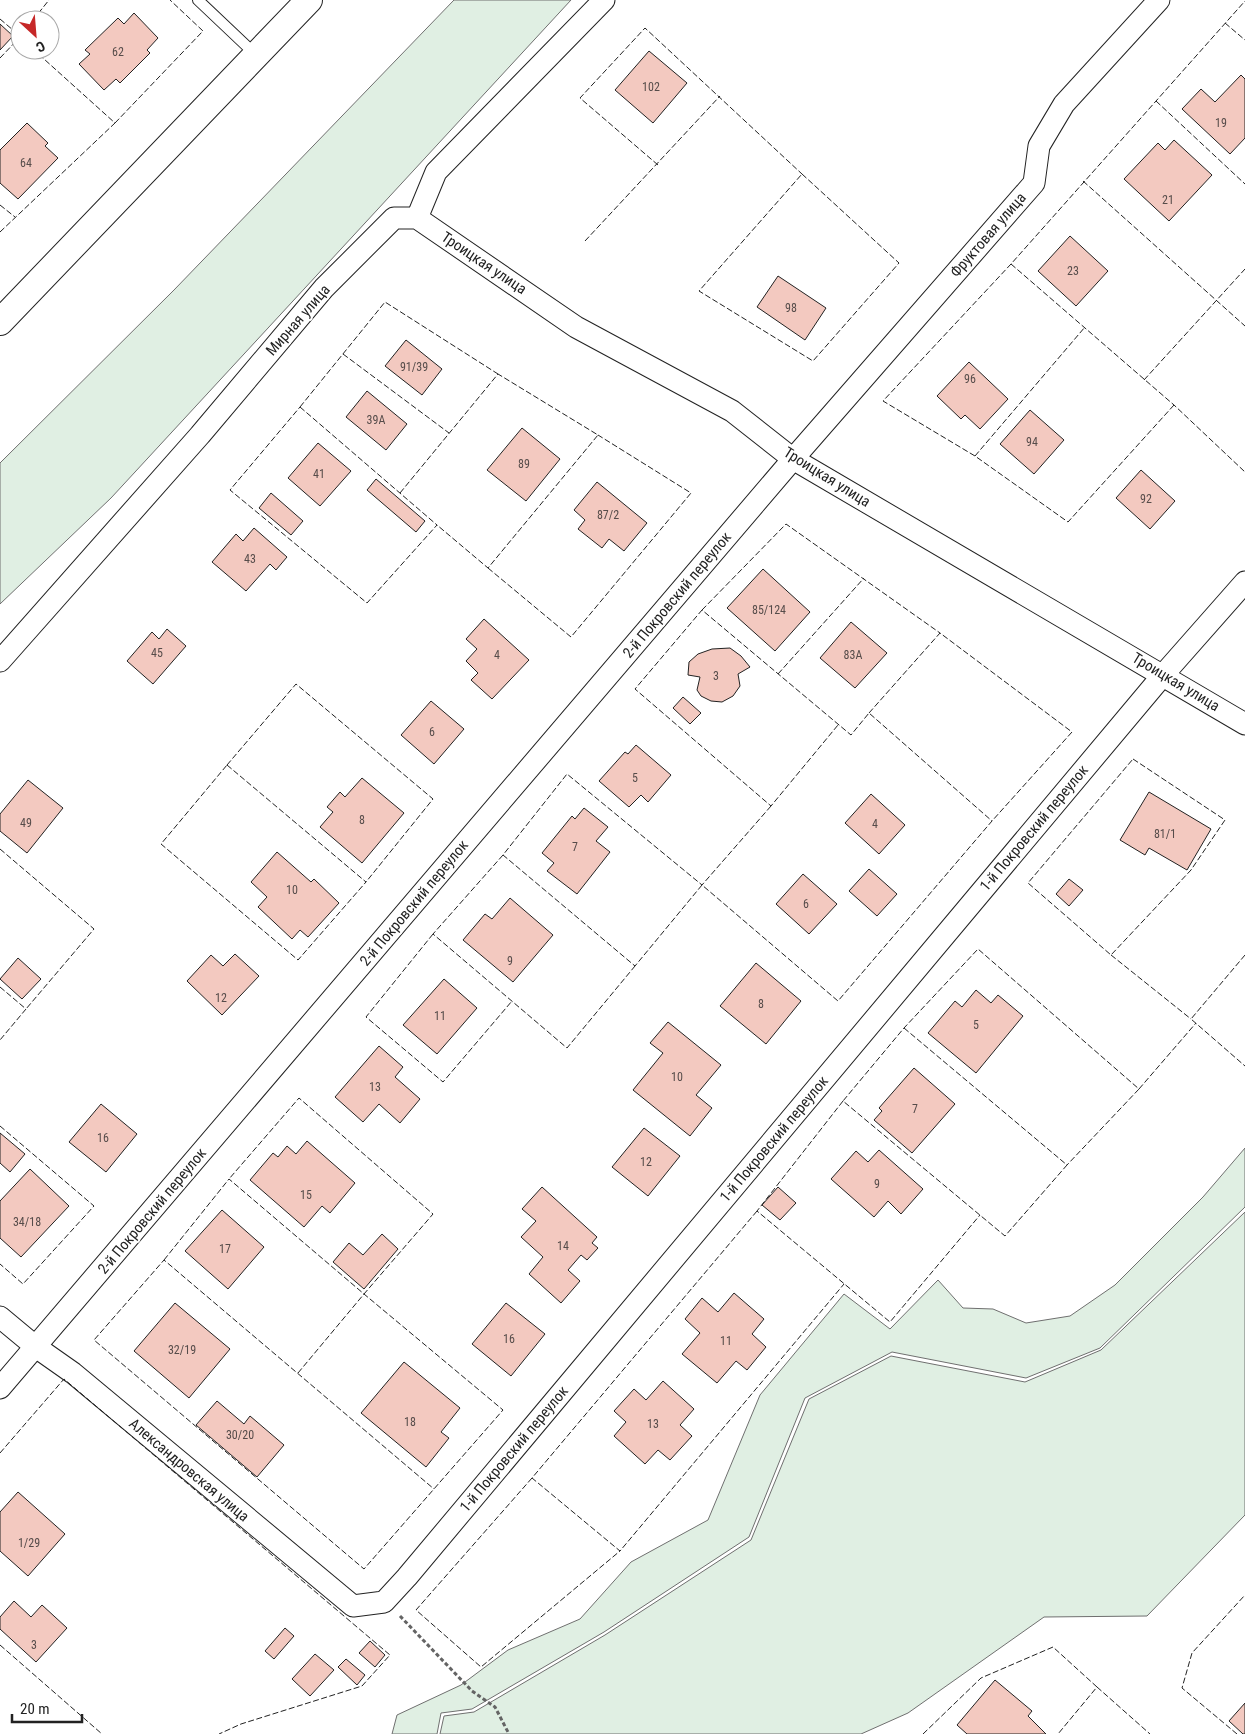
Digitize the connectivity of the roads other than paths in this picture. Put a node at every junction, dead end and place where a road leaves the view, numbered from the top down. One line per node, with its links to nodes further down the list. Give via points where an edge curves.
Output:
1 (198, 0): 5 (lane)
2 (309, 0): 5 (street)
3 (604, 0): 6 (street, via 436,172)
4 (1159, 0): 8 (street, Фруктовая улица, via 1064,104 1039,146 1034,183)
5 (256, 55): 7 (street)
6 (417, 218): 8 (street, Троицкая улица, via 576,327 732,411); 10 (street, Мирная улица, via 394,218 324,288 200,435)
7 (0, 322)
8 (793, 459): 11 (street, Троицкая улица); 14 (street, 2-й Покровский переулок)
9 (1245, 582): 11 (street, 1-й Покровский переулок)
10 (0, 662)
11 (1163, 675): 12 (street, Троицкая улица); 16 (street, 1-й Покровский переулок)
12 (1245, 724)
13 (0, 1317): 14 (street, Александровская улица)
14 (36, 1347): 15 (street, 2-й Покровский переулок); 16 (street, Александровская улица, via 73,1373 353,1606)
15 (0, 1388)
16 (384, 1602)

